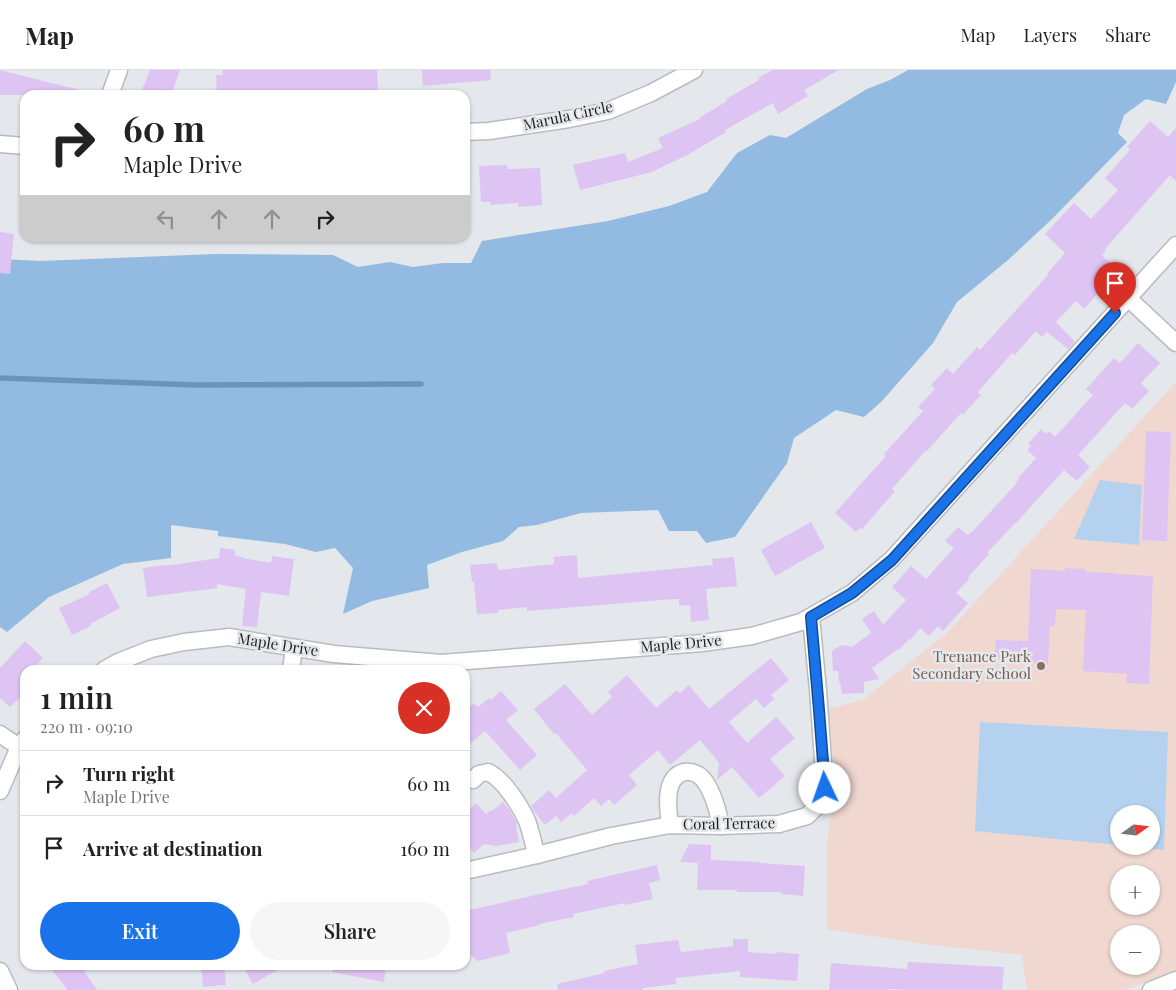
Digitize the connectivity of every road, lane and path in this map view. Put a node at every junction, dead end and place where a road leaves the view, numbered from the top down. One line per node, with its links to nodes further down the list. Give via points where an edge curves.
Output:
1 (119, 70): 3 (street)
2 (694, 70): 4 (street, Marula Circle, via 608,111)
3 (112, 90)
4 (470, 132)
5 (0, 144): 6 (street)
6 (20, 146)
7 (1176, 245): 8 (street, Maple Drive)
8 (1128, 298): 9 (street); 10 (street, Maple Drive, via 892,560 852,593)
9 (1176, 343)
10 (811, 617): 11 (street, Maple Drive, via 752,636 702,643 441,663); 20 (street, Coral Terrace, via 825,788 819,804 807,816 779,824)
11 (294, 648): 12 (street, Maple Drive, via 229,637 151,649); 13 (street)
12 (113, 665)
13 (292, 665)
14 (0, 734): 15 (street)
15 (20, 742)
16 (20, 747): 18 (street)
17 (473, 780): 21 (street, via 488,772 499,779 528,822)
18 (0, 791)
19 (670, 825): 20 (street, Coral Terrace); 20 (street, via 669,792 677,777 689,772 696,773 708,786); 21 (street, Coral Terrace)
20 (721, 826)
21 (537, 855): 22 (street, Coral Terrace)
22 (470, 870)
23 (0, 971): 25 (street)
24 (1176, 980): 26 (street)
25 (9, 990)
26 (1151, 990)

